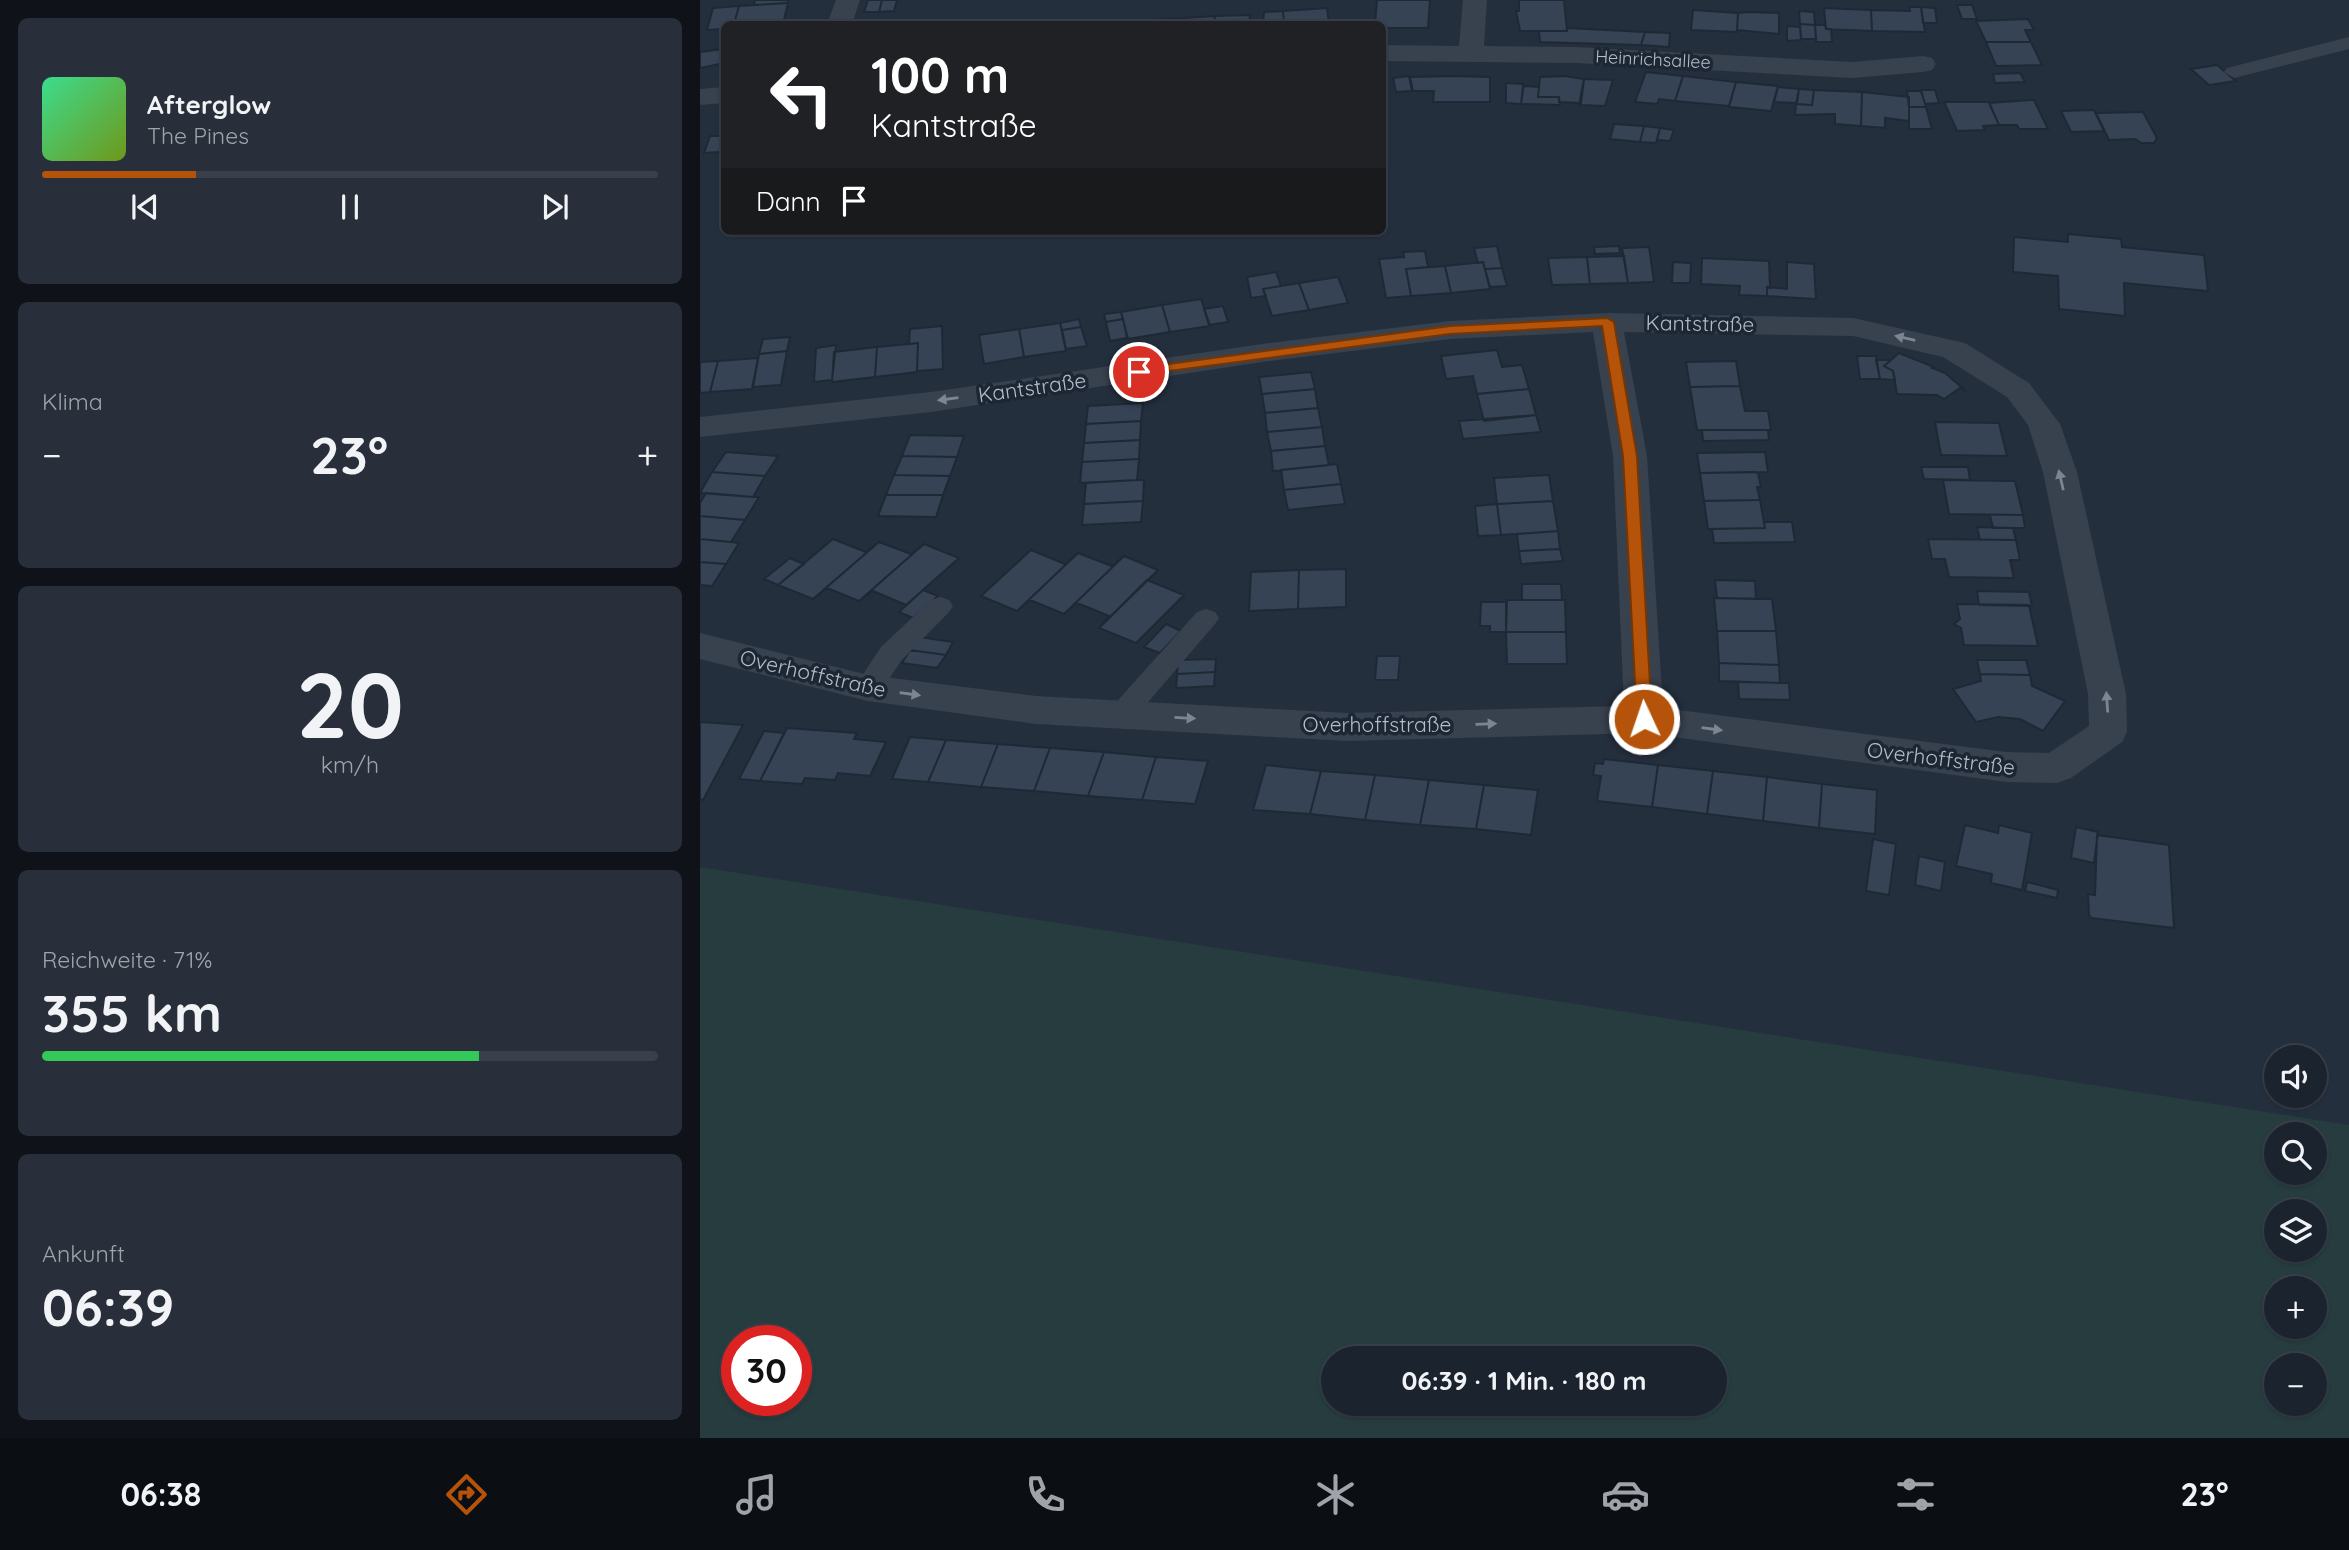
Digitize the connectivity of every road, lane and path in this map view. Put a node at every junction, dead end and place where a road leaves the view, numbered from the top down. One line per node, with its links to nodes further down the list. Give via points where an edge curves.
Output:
1 (848, 0): 3 (street)
2 (1475, 0): 6 (street)
3 (841, 21)
4 (2349, 43): 8 (lane)
5 (1386, 53): 6 (street, Heinrichsallee)
6 (1471, 53): 7 (street, Heinrichsallee, via 1853,70)
7 (1923, 64)
8 (2234, 72)
9 (721, 95): 10 (street)
10 (700, 97)
11 (1607, 322): 12 (street, Kantstraße, one-way to 12, via 1450,330 930,402); 18 (street, via 1630,456); 19 (street, Kantstraße, one-way to 11, via 2108,732 2107,694 2060,472 2044,424 2018,390 1954,350 1853,327)
12 (700, 427)
13 (940, 606): 16 (lane, via 891,654)
14 (1206, 618): 17 (lane)
15 (700, 646): 16 (street, Overhoffstraße)
16 (868, 688): 17 (street, Overhoffstraße, one-way to 17, via 1036,710)
17 (1121, 715): 18 (street, Overhoffstraße, one-way to 18, via 1347,727)
18 (1644, 719): 19 (street, Overhoffstraße, one-way to 19, via 2006,767)
19 (2057, 768)

